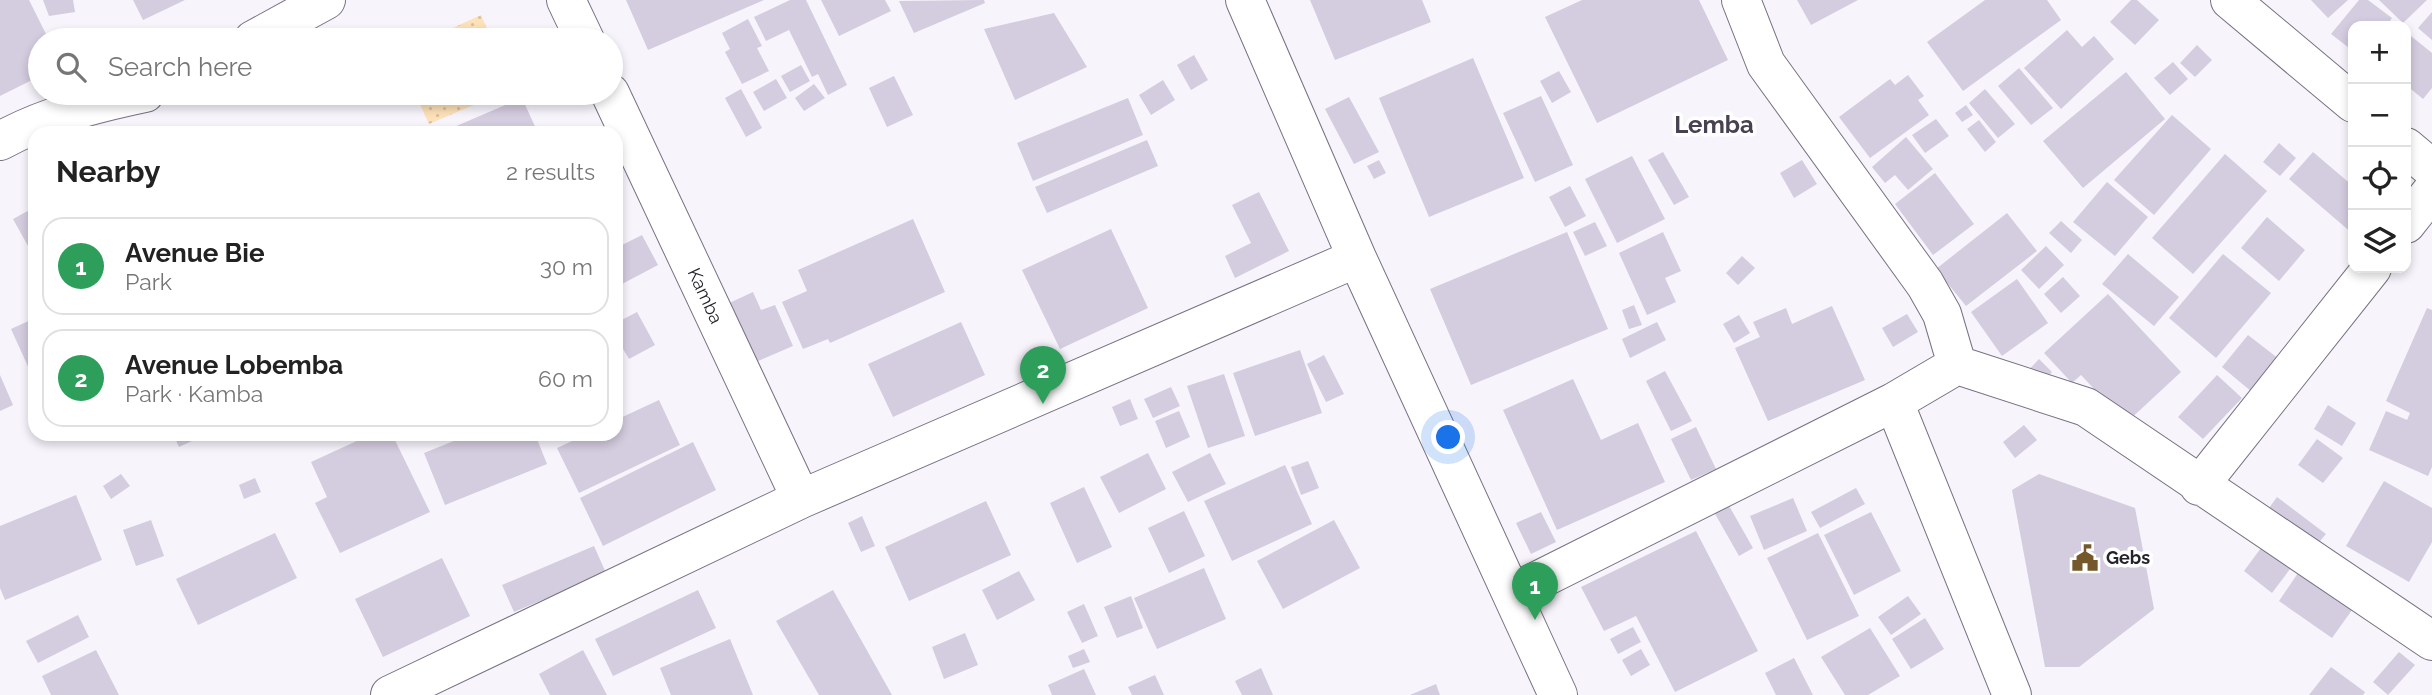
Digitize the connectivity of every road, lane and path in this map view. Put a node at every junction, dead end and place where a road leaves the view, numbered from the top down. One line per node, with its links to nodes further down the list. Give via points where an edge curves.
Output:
1 (326, 0): 6 (street)
2 (566, 0): 7 (street)
3 (1245, 0): 18 (street)
4 (1741, 0): 20 (street, via 1766,64 1870,205 1942,314)
5 (2230, 0): 8 (street)
6 (275, 28)
7 (579, 28)
8 (2348, 99)
9 (89, 105): 11 (street)
10 (616, 105): 23 (street, Kamba)
11 (29, 126)
12 (28, 127): 13 (street)
13 (0, 141)
14 (2411, 151): 15 (street)
15 (2432, 169)
16 (2432, 191): 17 (street)
17 (2411, 218)
18 (1357, 258): 23 (street); 24 (street)
19 (2368, 273): 22 (street)
20 (1957, 365): 21 (street); 22 (street, via 2085,407)
21 (1894, 402): 24 (street); 28 (street)
22 (2199, 486): 25 (street)
23 (801, 499): 26 (street)
24 (1513, 593): 27 (street)
25 (2432, 641)
26 (390, 695)
27 (1558, 695)
28 (2012, 695)

